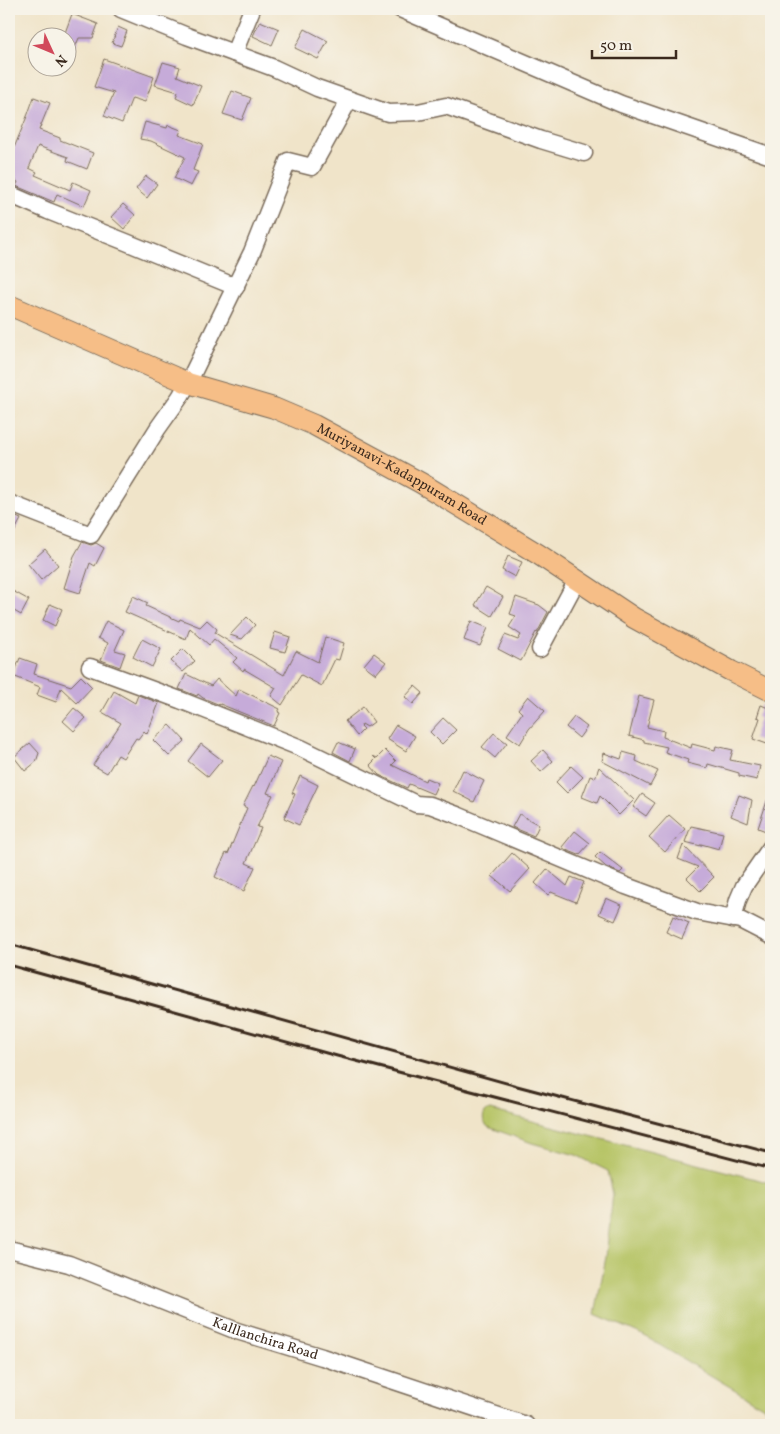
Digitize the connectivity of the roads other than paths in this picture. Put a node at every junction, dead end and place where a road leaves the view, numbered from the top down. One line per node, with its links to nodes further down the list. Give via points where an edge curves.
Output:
1 (121, 9): 4 (street)
2 (252, 9): 4 (street)
3 (400, 9): 7 (street, via 621,104)
4 (234, 53): 5 (street)
5 (349, 100): 6 (street, via 388,113 418,112 446,106); 9 (street, via 312,167 288,161)
6 (584, 153)
7 (771, 156)
8 (9, 194): 9 (street)
9 (236, 287): 11 (street)
10 (9, 305): 11 (main road, Muriyanavi-Kadappuram Road)
11 (188, 383): 12 (street, via 91,535); 13 (main road, Muriyanavi-Kadappuram Road, via 274,408 314,424 421,483)
12 (9, 503)
13 (578, 580): 14 (street); 16 (main road, Muriyanavi-Kadappuram Road, via 634,618)
14 (540, 649)
15 (90, 667): 18 (street, via 301,748 416,804 430,805 457,815 626,886 698,912)
16 (771, 691)
17 (771, 847): 18 (street, via 744,886)
18 (733, 919): 19 (street)
19 (771, 936)
20 (9, 1248): 21 (street, Kalllanchira Road, via 69,1264 237,1331)
21 (526, 1425)

